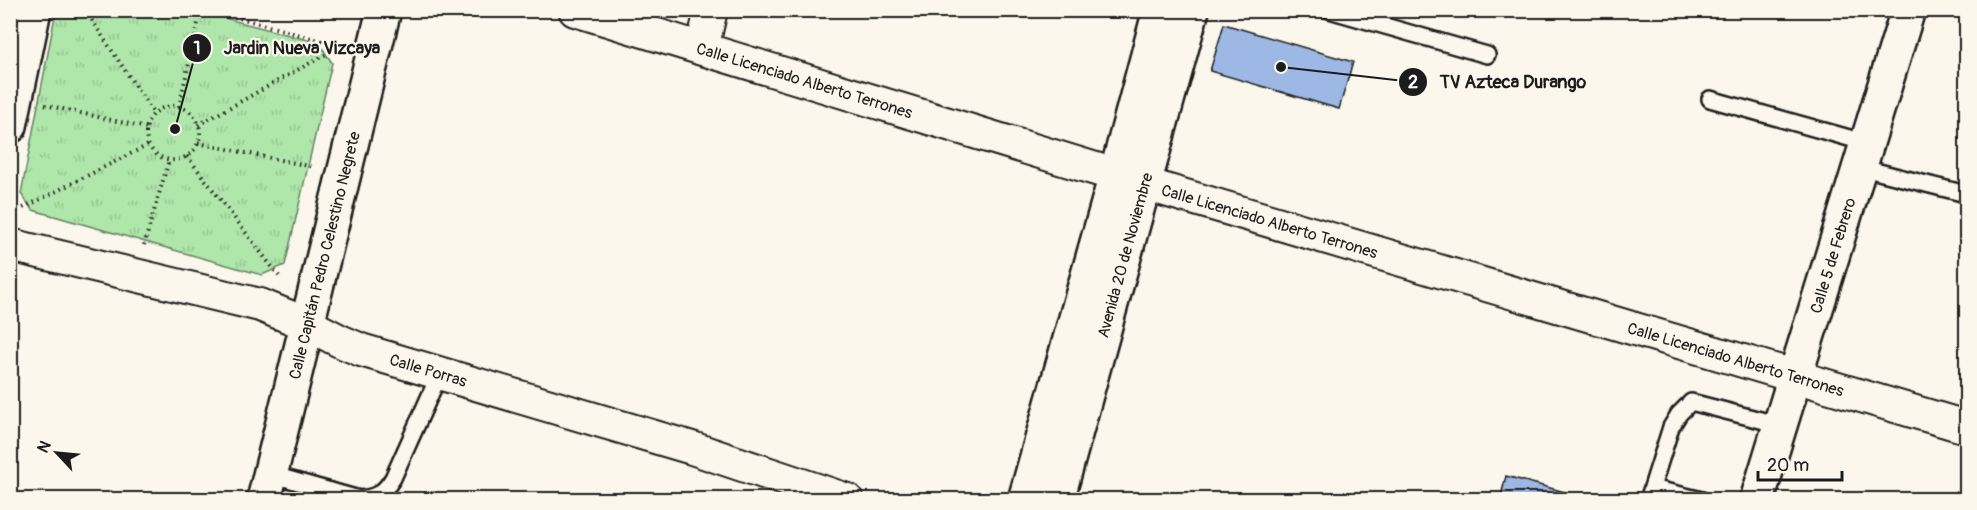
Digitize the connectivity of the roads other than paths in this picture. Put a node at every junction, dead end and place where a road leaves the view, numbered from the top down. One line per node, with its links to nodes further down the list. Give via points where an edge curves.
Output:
1 (34, 10): 12 (street)
2 (384, 10): 17 (street, Calle Capitán Pedro Celestino Negrete)
3 (575, 10): 9 (street, Calle Licenciado Alberto Terrones)
4 (711, 10): 9 (street)
5 (1160, 10): 14 (street, Avenida 20 de Noviembre)
6 (1192, 10): 14 (street, Avenida 20 de Noviembre)
7 (1329, 10): 10 (lane)
8 (1908, 10): 13 (street, Calle 5 de Febrero)
9 (702, 49): 14 (street, Calle Licenciado Alberto Terrones)
10 (1487, 55)
11 (1710, 99): 13 (lane)
12 (10, 126)
13 (1863, 155): 15 (lane); 19 (street, Calle 5 de Febrero)
14 (1131, 179): 19 (street, Calle Licenciado Alberto Terrones); 25 (street, Avenida 20 de Noviembre); 26 (street, Avenida 20 de Noviembre)
15 (1966, 194)
16 (10, 244): 17 (street, Calle Porras, via 260,305)
17 (307, 324): 18 (street, Calle Porras, via 361,350); 22 (street, Calle Capitán Pedro Celestino Negrete)
18 (440, 373): 22 (lane, via 393,478 382,493 359,499); 24 (street, Calle Porras, via 693,448)
19 (1794, 376): 20 (street, Calle 5 de Febrero); 21 (street, Calle Licenciado Alberto Terrones)
20 (1780, 425): 23 (lane, via 1691,402 1671,427); 28 (street, Calle 5 de Febrero)
21 (1966, 427)
22 (267, 487)
23 (1650, 494): 27 (lane)
24 (847, 500)
25 (1025, 500)
26 (1057, 500)
27 (1702, 500)
28 (1757, 500)

